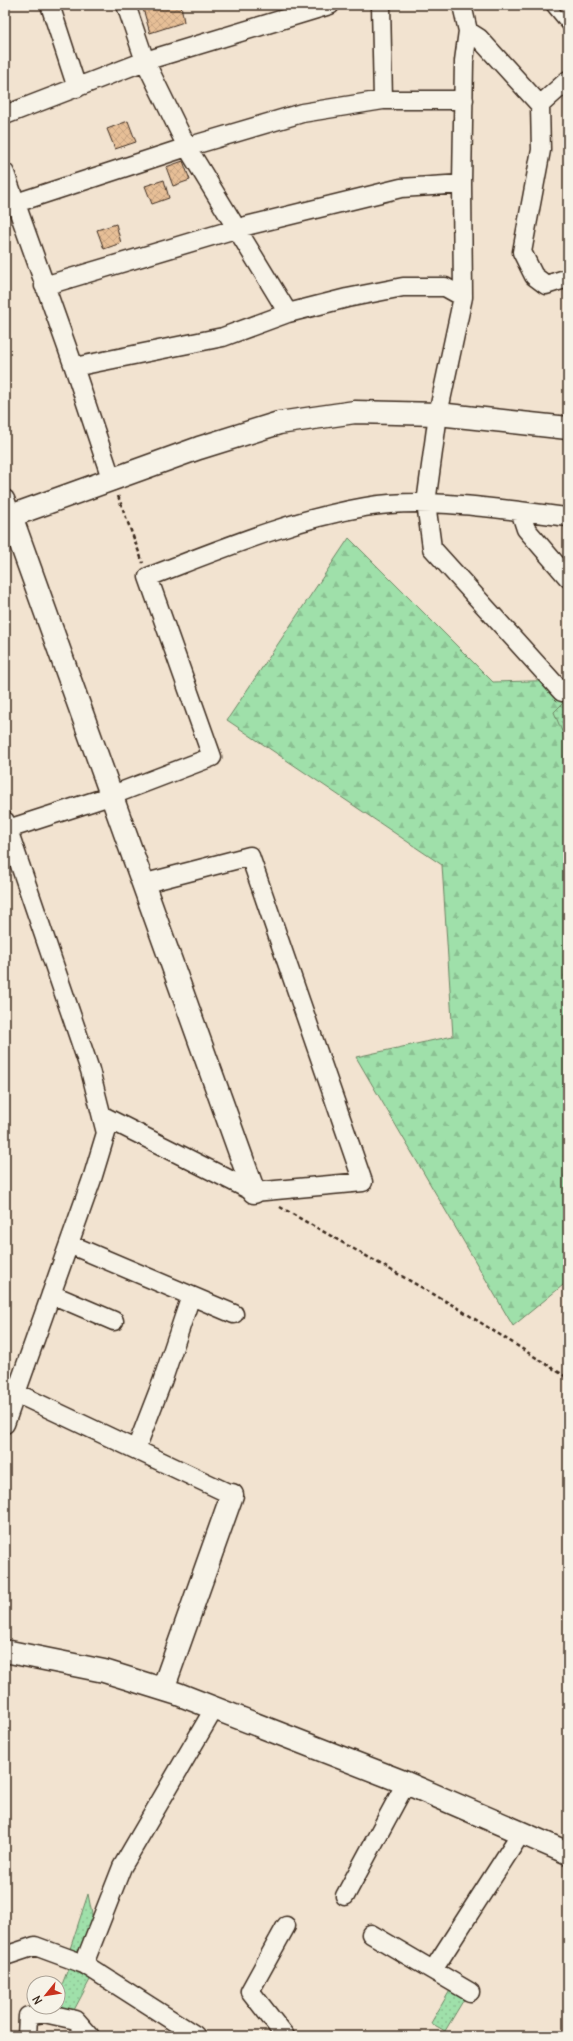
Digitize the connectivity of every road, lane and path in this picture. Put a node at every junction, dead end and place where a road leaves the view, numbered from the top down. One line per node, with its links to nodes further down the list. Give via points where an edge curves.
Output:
1 (50, 5): 11 (street)
2 (126, 5): 9 (street)
3 (330, 5): 9 (street)
4 (381, 5): 12 (street)
5 (462, 5): 8 (street)
6 (550, 5): 7 (lane)
7 (568, 27)
8 (468, 31): 13 (street, via 464,61); 14 (street, via 479,38)
9 (145, 62): 11 (street); 16 (street)
10 (568, 80): 14 (street)
11 (77, 88): 15 (street)
12 (383, 100): 13 (street); 16 (street, via 302,113)
13 (464, 100): 18 (street)
14 (540, 105): 21 (street, via 541,150 522,252 534,276 546,285)
15 (5, 115)
16 (187, 147): 19 (street); 20 (street)
17 (5, 173): 19 (street)
18 (462, 184): 20 (street, via 401,188); 23 (street)
19 (16, 203): 22 (street)
20 (236, 229): 22 (street); 24 (street)
21 (568, 278)
22 (44, 286): 25 (street)
23 (463, 297): 24 (street, via 445,287 403,287); 26 (street)
24 (288, 312): 25 (street, via 223,338)
25 (74, 367): 28 (street)
26 (438, 414): 27 (street); 28 (street, via 355,412 278,423 199,448); 29 (street)
27 (568, 428)
28 (112, 481): 30 (street); 33 (path)
29 (426, 503): 31 (street); 33 (street, via 366,506 297,523); 35 (street, via 432,548 562,692)
30 (7, 511): 36 (street)
31 (520, 512): 32 (street); 34 (street, via 526,529)
32 (568, 517)
33 (148, 577): 36 (street, via 212,758)
34 (568, 578)
35 (568, 686)
36 (110, 796): 37 (street); 38 (street)
37 (6, 827): 39 (street, via 90,1070)
38 (142, 884): 40 (street); 40 (street, via 250,856 363,1182)
39 (103, 1116): 40 (street); 41 (street, via 106,1133)
40 (254, 1192): 46 (path, via 456,1307)
41 (69, 1244): 42 (street); 43 (street)
42 (51, 1294): 45 (street); 47 (street)
43 (191, 1296): 44 (street); 49 (street)
44 (234, 1314)
45 (114, 1321)
46 (568, 1378)
47 (16, 1393): 48 (street); 49 (street)
48 (5, 1424)
49 (136, 1449): 50 (street)
50 (232, 1495): 52 (street)
51 (5, 1651): 52 (street, via 104,1671)
52 (163, 1689): 53 (street)
53 (214, 1709): 54 (street); 61 (street, via 122,1867)
54 (406, 1783): 55 (street); 57 (street)
55 (521, 1833): 56 (street); 62 (street)
56 (568, 1853)
57 (345, 1896)
58 (286, 1926): 67 (street, via 250,1991)
59 (371, 1934): 62 (street)
60 (5, 1956): 61 (street, via 35,1946)
61 (84, 1964): 64 (street)
62 (433, 1970): 63 (street)
63 (470, 1992)
64 (195, 2035)
65 (27, 2036): 66 (street, via 28,2016 44,2013 76,2020)
66 (90, 2036)
67 (285, 2036)

